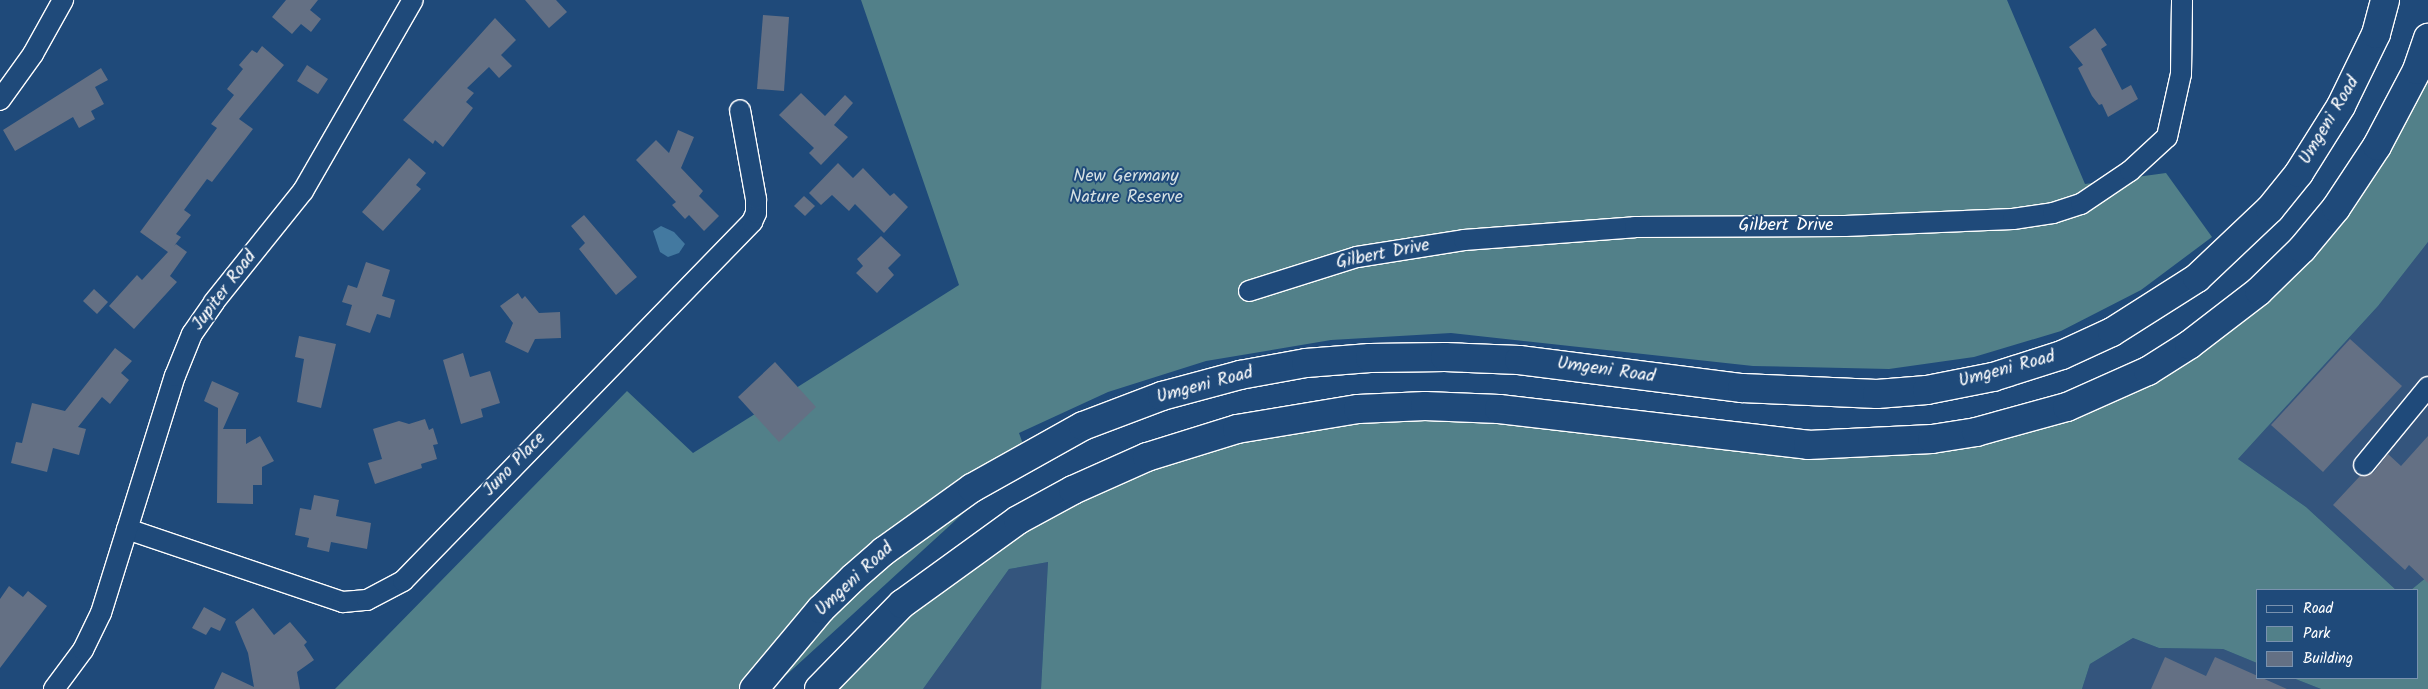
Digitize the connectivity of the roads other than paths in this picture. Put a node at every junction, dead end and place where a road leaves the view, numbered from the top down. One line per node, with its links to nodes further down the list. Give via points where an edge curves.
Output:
1 (63, 0): 6 (street, via 33,54)
2 (413, 0): 11 (street, Jupiter Road, via 303,191 192,334)
3 (2182, 0): 8 (street, Gilbert Drive, via 2181,74 2167,136 2130,171 2081,204 2053,213 2013,219 1845,226 1635,227 1464,240 1357,256)
4 (2385, 0): 13 (highway, Umgeni Road, via 2372,43 2341,106 2299,173 2270,209 2197,278 2112,332 2062,355 1993,377 1927,390 1877,394 1742,388 1519,360 1454,358 1370,358 1306,363 1240,375 1162,396 1083,426 972,488 852,578 821,609)
5 (2428, 38): 14 (highway, via 2417,70 2378,146 2336,208 2302,249 2259,291 2190,345 2148,371 2067,407 1985,430 1932,439 1808,445 1499,409 1425,406 1358,409 1237,429 1147,457 1072,490 1018,520 902,604)
6 (0, 100)
7 (740, 110): 11 (street, Juno Place, via 756,199 752,222 403,581 366,600 343,602)
8 (1249, 291)
9 (2428, 387): 10 (street)
10 (2364, 465)
11 (127, 529): 12 (street, Jupiter Road, via 101,613 83,650)
12 (54, 689)
13 (754, 689)
14 (819, 689)

